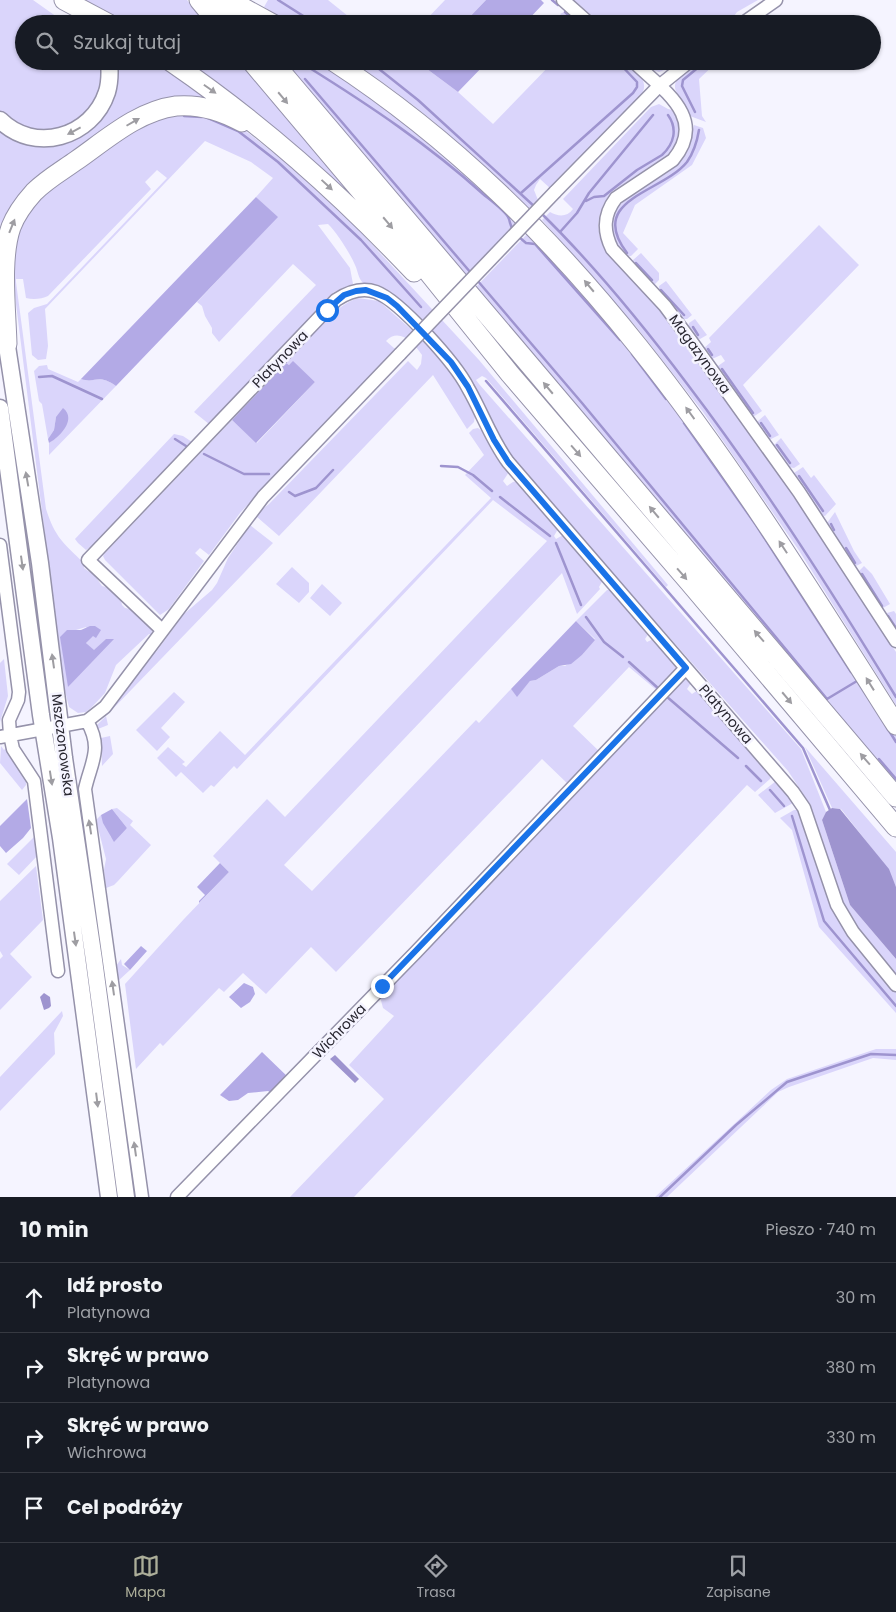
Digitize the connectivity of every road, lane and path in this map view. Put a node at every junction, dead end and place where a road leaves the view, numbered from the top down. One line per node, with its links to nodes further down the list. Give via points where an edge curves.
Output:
1 (55, 0): 8 (main road)
2 (64, 0): 9 (highway)
3 (199, 0): 10 (highway)
4 (220, 0): 11 (highway)
5 (229, 0): 12 (highway)
6 (563, 0): 13 (street)
7 (776, 0): 14 (street)
8 (75, 15)
9 (92, 15)
10 (212, 15)
11 (232, 15)
12 (256, 15)
13 (580, 15)
14 (755, 15)
15 (110, 70): 23 (main road, one-way to 23, via 107,93 100,106 92,118 70,134 46,140 34,138 13,130)
16 (183, 70): 24 (highway, one-way to 24)
17 (259, 70): 27 (highway, one-way to 27, via 446,292)
18 (280, 70): 38 (highway, one-way to 18)
19 (345, 70): 34 (highway, one-way to 19, via 733,472 591,288 552,245 447,146)
20 (642, 70): 22 (street, Magazynowa)
21 (679, 70): 22 (street)
22 (659, 86): 30 (street, bridge, via 264,497); 31 (street, Magazynowa, via 679,106 684,116 687,126 684,141 673,160 616,198 605,219 607,239 612,249 665,306 755,429)
23 (0, 120)
24 (291, 152): 26 (highway, one-way to 24, via 4,262 6,244 19,211 35,191 122,128 153,112 175,106 199,107 216,110 249,125); 27 (highway, one-way to 27, via 360,216)
25 (0, 293): 26 (main road, Mszczonowska)
26 (7, 344): 35 (main road, Mszczonowska, one-way to 26)
27 (510, 374): 39 (highway, one-way to 39)
28 (0, 408): 36 (main road, Mszczonowska, one-way to 36)
29 (0, 545): 37 (street, via 19,692)
30 (162, 630): 32 (street, Platynowa, via 88,560 336,300 366,290 387,298 447,357 468,387 508,462); 33 (street, via 113,698)
31 (896, 641)
32 (686, 668): 41 (street, Platynowa, via 804,808 837,905 853,932); 45 (street, Wichrowa)
33 (87, 721): 35 (street); 44 (street, one-way to 33, via 85,789 96,751 93,731)
34 (896, 725)
35 (61, 727): 36 (street); 43 (main road, Mszczonowska)
36 (44, 730): 37 (street); 42 (main road, Mszczonowska, one-way to 42)
37 (5, 736): 40 (street, via 34,781)
38 (896, 797)
39 (896, 827)
40 (58, 971)
41 (896, 985)
42 (109, 1197)
43 (126, 1197)
44 (142, 1197)
45 (177, 1197)

